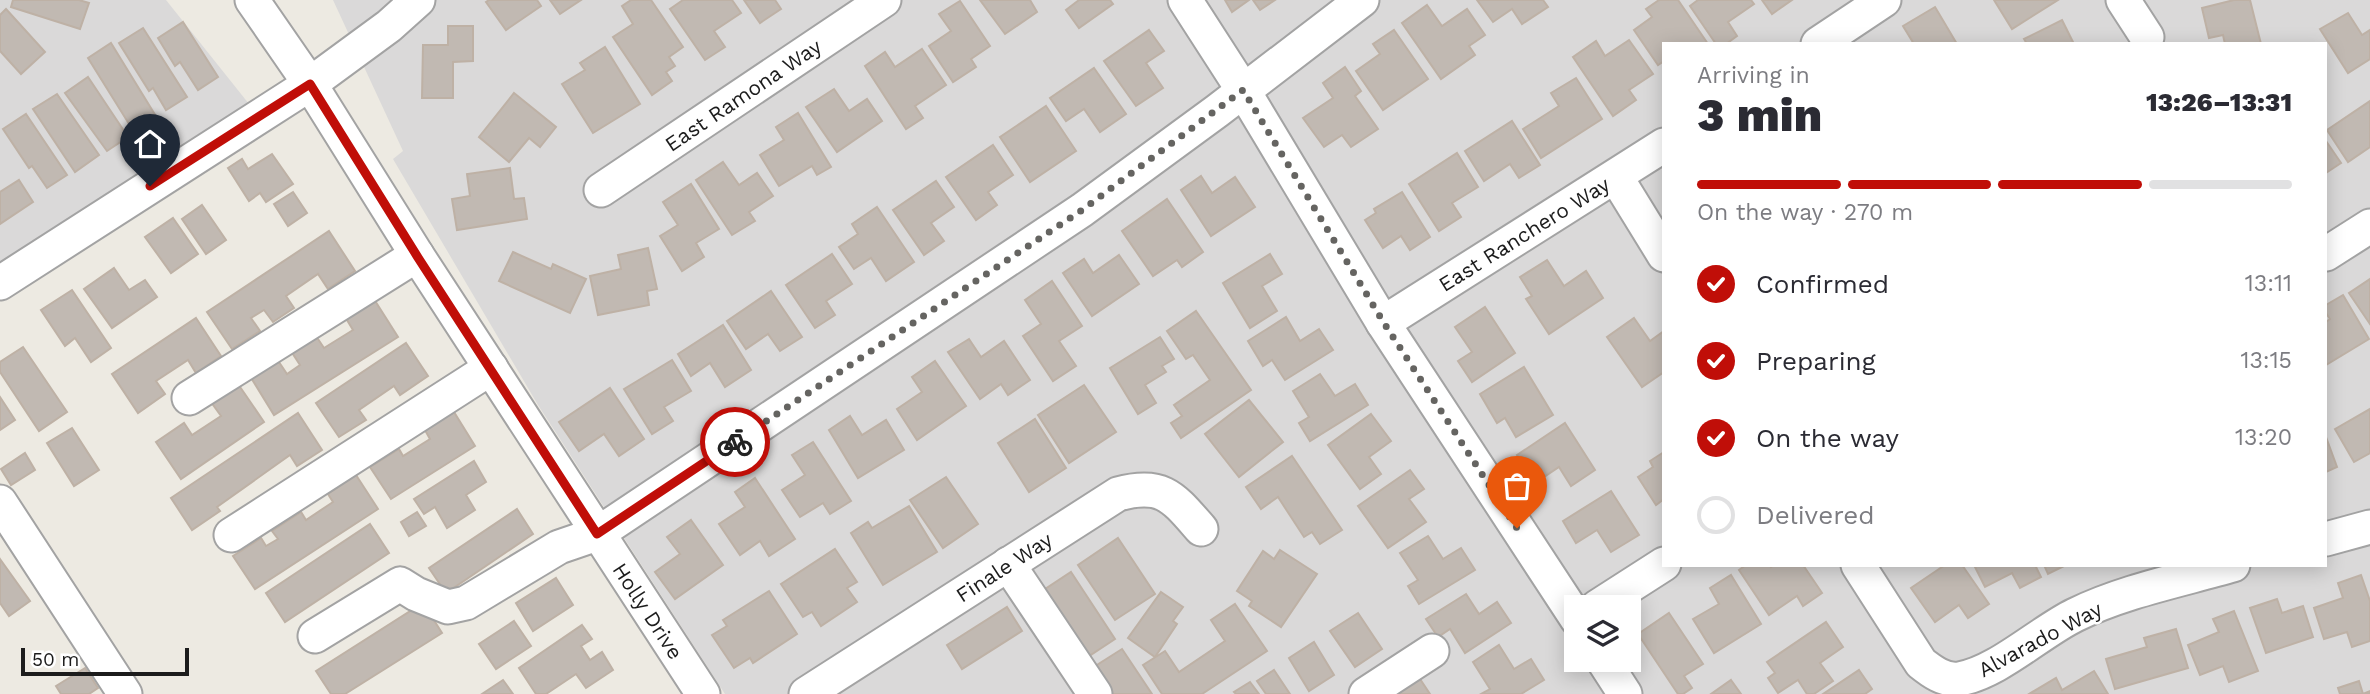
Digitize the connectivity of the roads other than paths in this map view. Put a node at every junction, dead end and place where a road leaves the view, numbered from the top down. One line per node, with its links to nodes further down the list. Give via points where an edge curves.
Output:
1 (252, 0): 10 (street, Holly Drive)
2 (418, 0): 10 (street)
3 (884, 0): 14 (street, East Ramona Way)
4 (1185, 0): 11 (street)
5 (1362, 0): 11 (street)
6 (1884, 0): 9 (street)
7 (2123, 0): 8 (street)
8 (2147, 37)
9 (1836, 39)
10 (310, 84): 18 (street, Holly Drive); 19 (street)
11 (1243, 90): 20 (street); 26 (street, via 1082,210)
12 (1662, 146): 13 (street, East Ranchero Way)
13 (1616, 177): 16 (street); 20 (street, East Ranchero Way)
14 (601, 190)
15 (2370, 226): 17 (street)
16 (1662, 252)
17 (2327, 253)
18 (417, 256): 21 (street, Holly Drive); 22 (street)
19 (0, 284)
20 (1384, 323): 34 (street)
21 (491, 368): 26 (street, Holly Drive); 27 (street)
22 (189, 398)
23 (0, 502): 38 (street)
24 (2370, 527): 28 (street)
25 (1201, 529): 29 (street, Finale Way, via 1163,492 1139,488 1118,494)
26 (597, 534): 35 (street, via 559,547 466,603 448,607 400,584); 39 (street, Holly Drive)
27 (232, 535)
28 (2327, 539)
29 (1008, 564): 40 (street, Finale Way); 41 (street)
30 (1662, 565): 33 (street)
31 (1859, 567): 32 (street, Alvarado Way, via 1921,663 1935,674 1955,680 1978,674 2075,615 2123,596)
32 (2226, 567)
33 (1616, 595)
34 (1564, 599)
35 (314, 636)
36 (1432, 651): 42 (street)
37 (1611, 672): 43 (street)
38 (125, 694)
39 (703, 694)
40 (806, 694)
41 (1095, 694)
42 (1366, 694)
43 (1625, 694)

